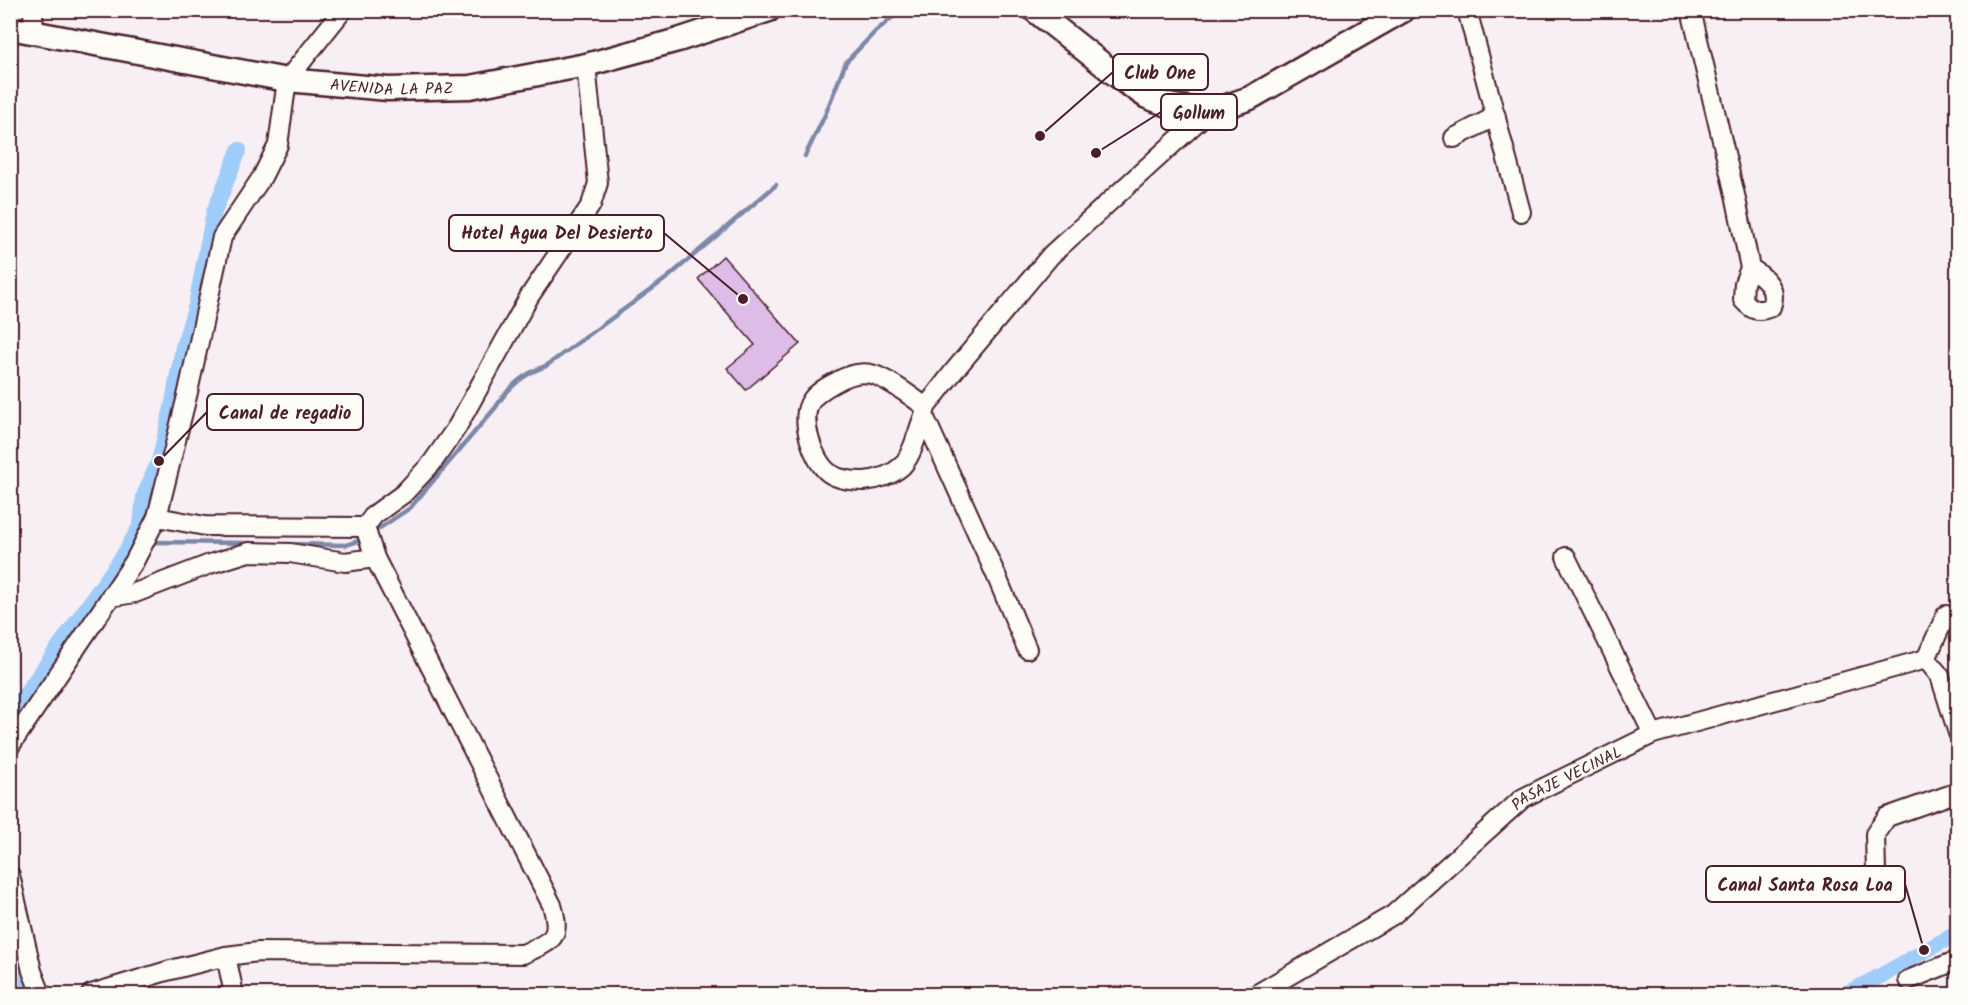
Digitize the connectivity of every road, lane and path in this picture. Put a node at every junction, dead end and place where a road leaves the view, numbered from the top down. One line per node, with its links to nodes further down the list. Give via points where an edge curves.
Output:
1 (33, 10): 9 (street)
2 (343, 10): 11 (street)
3 (769, 10): 10 (main road, AVENIDA LA PAZ)
4 (1034, 10): 12 (main road, via 1147,97 1177,107)
5 (1404, 10): 12 (main road, via 1250,98)
6 (1467, 10): 13 (street)
7 (1691, 10): 16 (street)
8 (10, 28): 9 (main road, AVENIDA LA PAZ)
9 (34, 33): 11 (main road, AVENIDA LA PAZ)
10 (586, 65): 11 (main road, AVENIDA LA PAZ, via 470,87 388,89); 19 (street, via 598,183 591,205 530,297 457,428 403,494)
11 (287, 80): 18 (street, via 278,145 222,237)
12 (1210, 110): 17 (street, via 1051,255 954,370)
13 (1496, 116): 14 (street); 15 (street)
14 (1454, 138)
15 (1521, 212)
16 (1750, 268)
17 (925, 411): 17 (street, via 897,387 871,374 848,375 809,403 806,427 814,453 827,471 840,479 876,480 897,470 907,459); 24 (street)
18 (157, 517): 19 (street, via 205,526); 22 (street)
19 (364, 527): 21 (street)
20 (1566, 557): 27 (street)
21 (375, 558): 22 (street, via 345,562 290,552 249,552 135,593); 32 (street, via 552,904 558,922 553,937 523,954 258,952)
22 (110, 597): 28 (street)
23 (1946, 615): 25 (street)
24 (1027, 649)
25 (1926, 659): 26 (street, via 1940,676); 27 (street, PASAJE VECINAL)
26 (1958, 733)
27 (1653, 734): 38 (street, PASAJE VECINAL, via 1523,798 1393,915)
28 (10, 746)
29 (1958, 792): 30 (street, via 1887,817 1875,834)
30 (1876, 873)
31 (10, 875): 35 (street)
32 (226, 956): 36 (street); 37 (street)
33 (1958, 960): 34 (street)
34 (1908, 980)
35 (41, 994)
36 (91, 994)
37 (234, 994)
38 (1257, 994)

